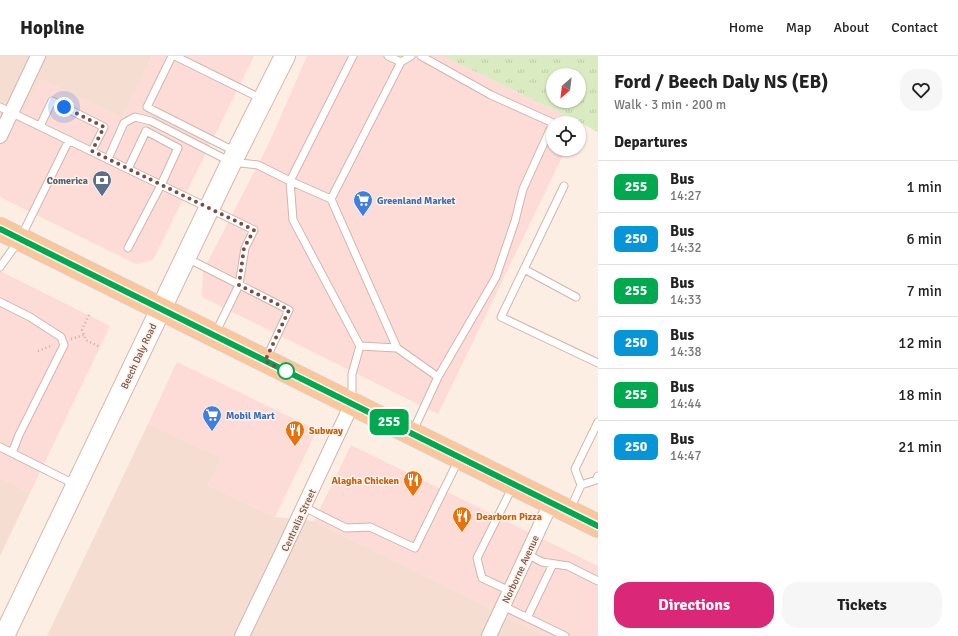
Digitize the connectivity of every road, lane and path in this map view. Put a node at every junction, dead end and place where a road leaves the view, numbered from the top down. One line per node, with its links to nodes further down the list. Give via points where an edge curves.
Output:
1 (38, 56): 10 (street)
2 (173, 56): 9 (lane); 15 (lane, via 147,107)
3 (285, 56): 9 (main road, Beech Daly Road)
4 (354, 56): 18 (lane)
5 (388, 56): 8 (lane)
6 (411, 56): 8 (lane)
7 (421, 56): 42 (lane, via 492,95 553,123 523,189 496,277)
8 (401, 62): 21 (lane)
9 (263, 100): 15 (main road, Beech Daly Road)
10 (6, 109): 11 (lane); 12 (street)
11 (40, 126): 13 (lane); 14 (lane, via 52,101 104,127)
12 (0, 136)
13 (69, 140): 14 (lane); 24 (lane)
14 (92, 151): 16 (lane)
15 (234, 157): 16 (lane, via 200,146 151,121 135,117 124,123); 18 (lane, via 258,165); 22 (main road, Beech Daly Road)
16 (108, 159): 17 (lane)
17 (128, 169): 19 (lane); 19 (lane, via 146,132 178,148)
18 (290, 181): 21 (lane); 37 (lane, via 292,220)
19 (161, 185): 22 (lane); 25 (lane)
20 (564, 186): 28 (lane)
21 (331, 199): 39 (lane)
22 (209, 208): 26 (main road, Beech Daly Road); 29 (lane, via 254,230 244,248)
23 (0, 229): 24 (main road)
24 (20, 239): 27 (lane); 32 (main road)
25 (128, 248)
26 (185, 257): 29 (lane); 32 (main road, Beech Daly Road)
27 (0, 267)
28 (524, 269): 30 (lane); 41 (lane, via 501,317)
29 (239, 285): 35 (lane); 40 (lane, via 289,310)
30 (576, 297)
31 (0, 302): 47 (lane, via 61,337 64,345)
32 (161, 308): 35 (main road); 51 (main road, Beech Daly Road)
33 (89, 315): 34 (path, via 82,330)
34 (84, 334): 36 (path); 38 (path, via 86,340)
35 (215, 335): 40 (main road)
36 (77, 337)
37 (360, 346): 39 (lane); 43 (lane, via 352,374)
38 (100, 347)
39 (397, 348): 42 (lane)
40 (265, 361): 43 (main road)
41 (598, 363)
42 (438, 377): 45 (lane)
43 (352, 404): 45 (main road); 53 (street, Centralia Street)
44 (598, 422): 52 (lane, via 575,469)
45 (412, 433): 48 (main road)
46 (0, 447): 47 (lane)
47 (12, 453): 51 (lane)
48 (460, 457): 50 (main road); 53 (lane, via 415,548 370,527 346,528)
49 (598, 476): 52 (lane, via 596,480)
50 (514, 484): 54 (main road); 59 (lane, via 477,558 482,578)
51 (76, 485): 62 (main road, Beech Daly Road)
52 (581, 485): 54 (lane)
53 (304, 507): 63 (street, Centralia Street)
54 (560, 507): 55 (main road); 56 (street, Norborne Avenue)
55 (598, 526)
56 (527, 554): 57 (lane, via 542,562); 59 (street, Norborne Avenue)
57 (553, 564): 58 (lane, via 568,566); 61 (lane)
58 (598, 581)
59 (510, 591): 60 (street, Norborne Avenue)
60 (503, 606): 61 (lane); 64 (street, Norborne Avenue)
61 (527, 618): 65 (lane)
62 (4, 636)
63 (242, 636)
64 (489, 636)
65 (565, 636)

